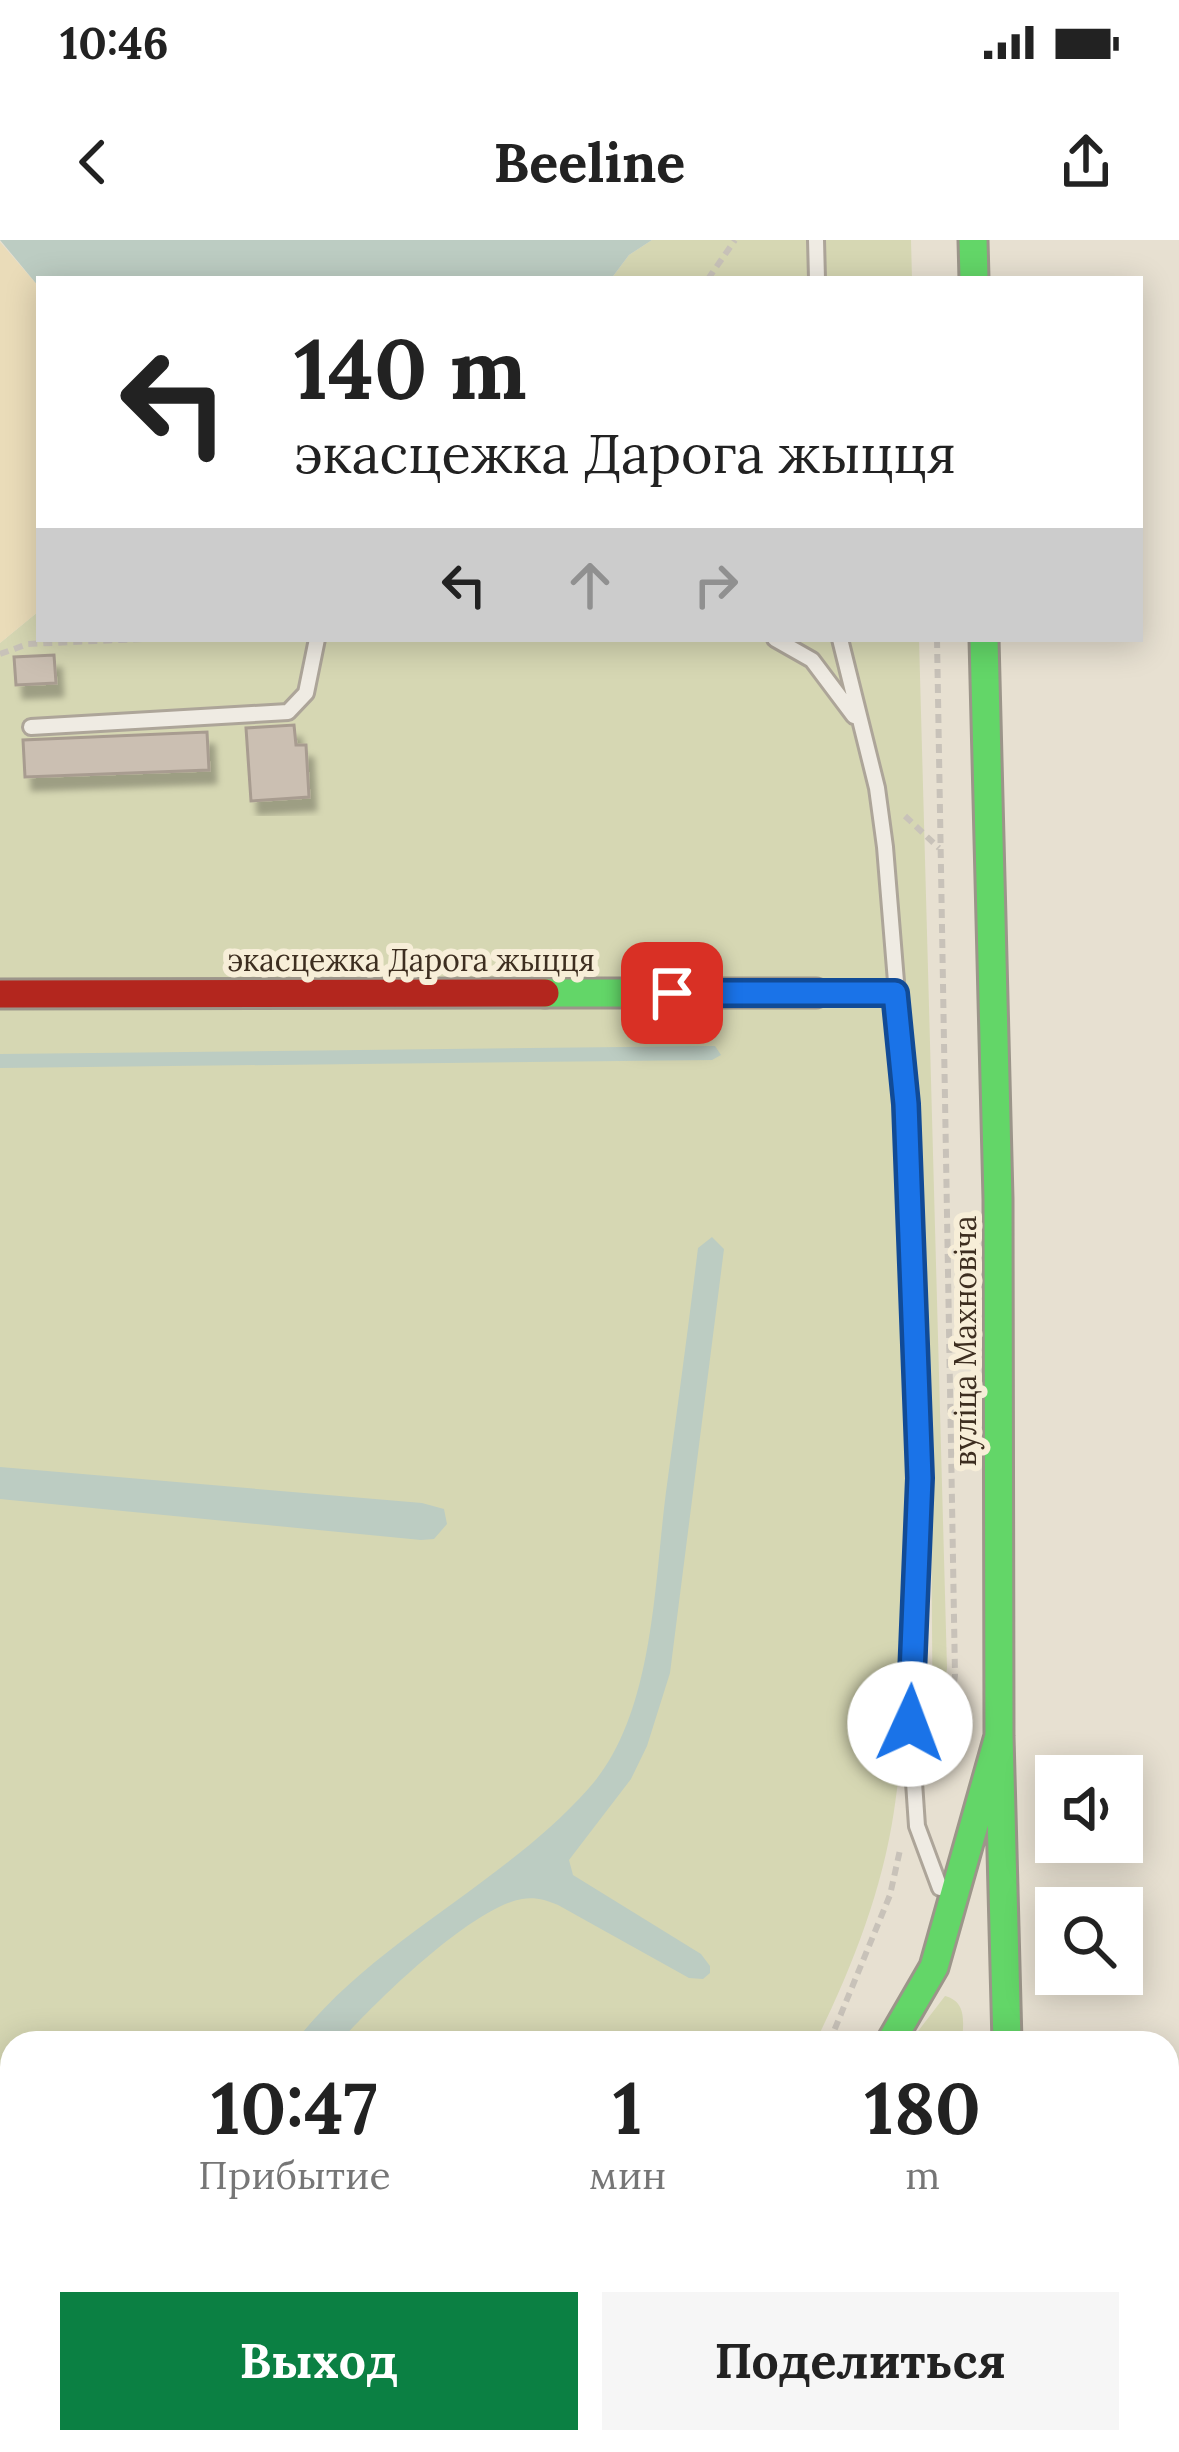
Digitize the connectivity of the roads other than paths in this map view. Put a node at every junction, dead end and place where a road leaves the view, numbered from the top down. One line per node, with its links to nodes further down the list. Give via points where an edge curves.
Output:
1 (815, 240): 3 (lane)
2 (973, 240): 4 (main road)
3 (817, 276)
4 (974, 276)
5 (316, 642): 10 (lane, via 306,693 288,712)
6 (780, 642): 9 (lane, via 812,660)
7 (841, 642): 9 (lane)
8 (984, 642): 14 (main road, вуліца Махновіча, via 998,1199)
9 (860, 725): 12 (lane, via 885,847)
10 (31, 727)
11 (816, 993): 12 (lane, экасцежка Дарога жыцця); 13 (main road, экасцежка Дарога жыцця)
12 (895, 993): 15 (lane, via 920,1478 910,1724 916,1826)
13 (0, 994)
14 (999, 1736): 15 (main road); 17 (main road, вуліца Махновіча)
15 (951, 1908): 16 (main road, via 934,1967)
16 (897, 2031)
17 (1006, 2031)

